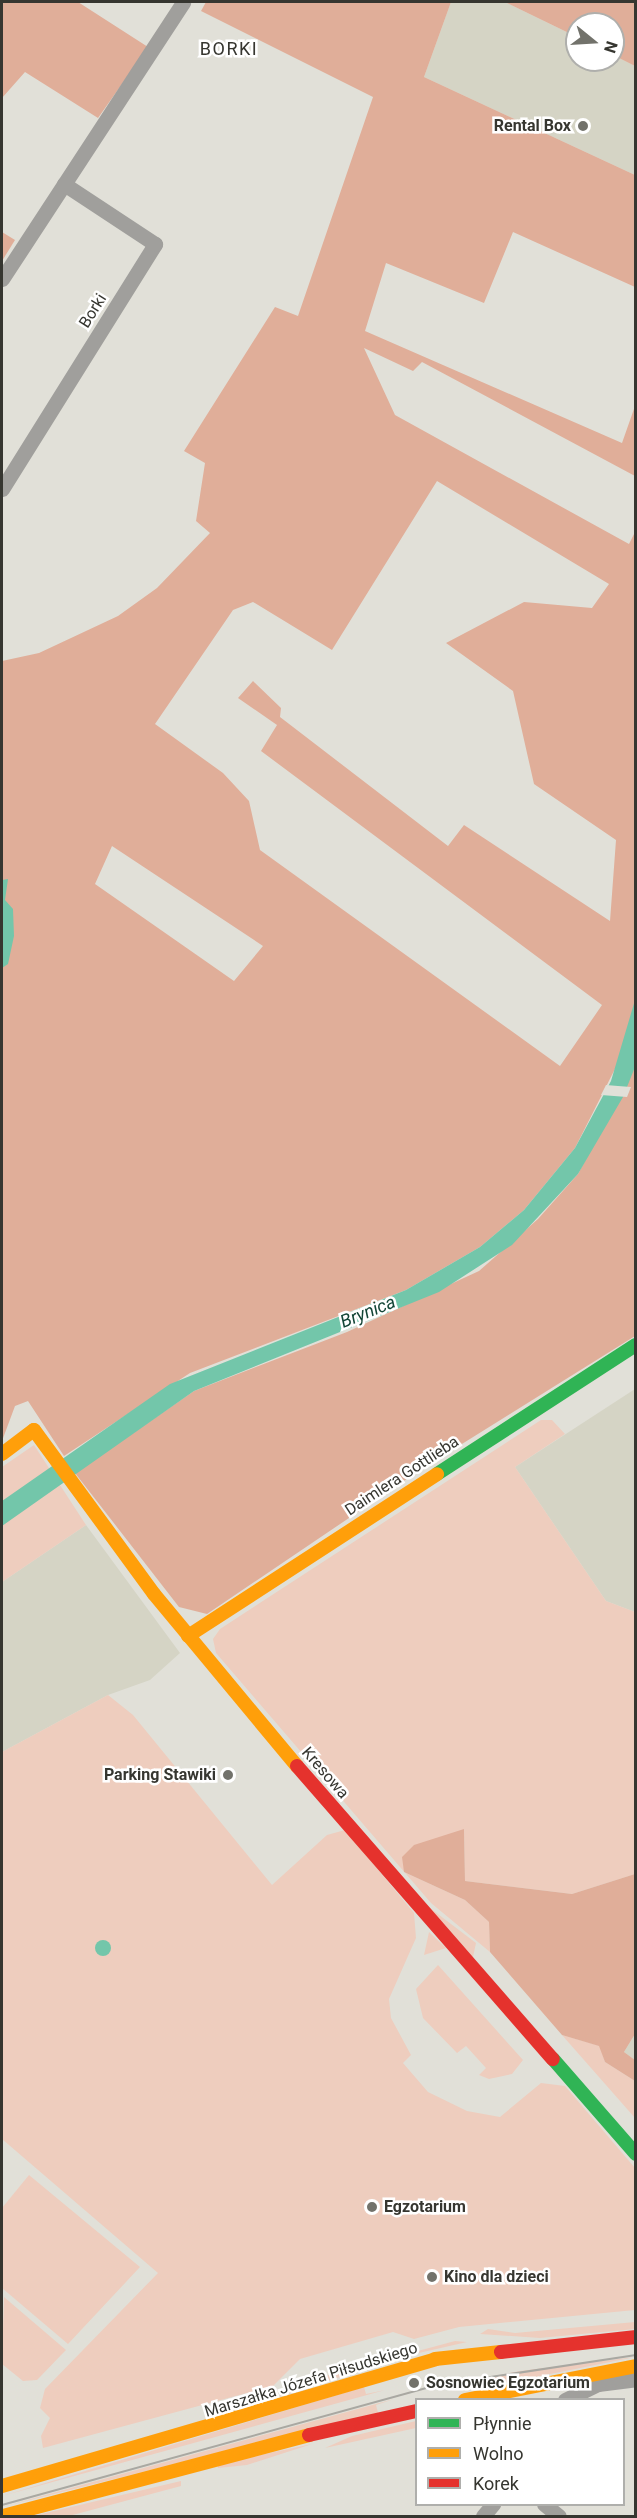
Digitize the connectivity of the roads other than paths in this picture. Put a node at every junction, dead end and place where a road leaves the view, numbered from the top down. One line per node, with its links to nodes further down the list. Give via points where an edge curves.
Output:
1 (183, 2): 2 (street)
2 (64, 184): 3 (street); 4 (street, Borki, via 155,244)
3 (2, 279)
4 (2, 489)
5 (636, 1345): 7 (street, Daimlera Gottlieba)
6 (2, 1454): 7 (street, Kresowa, via 34,1430)
7 (188, 1636): 8 (street, Kresowa)
8 (636, 2154)
9 (636, 2337): 15 (street, Marszałka Józefa Piłsudskiego, via 435,2359)
10 (636, 2366): 12 (street)
11 (636, 2379): 13 (street, via 598,2384)
12 (492, 2397)
13 (569, 2398)
14 (415, 2411): 17 (street, via 270,2443)
15 (2, 2486)
16 (545, 2506): 18 (street)
17 (3, 2517)
18 (559, 2517)

